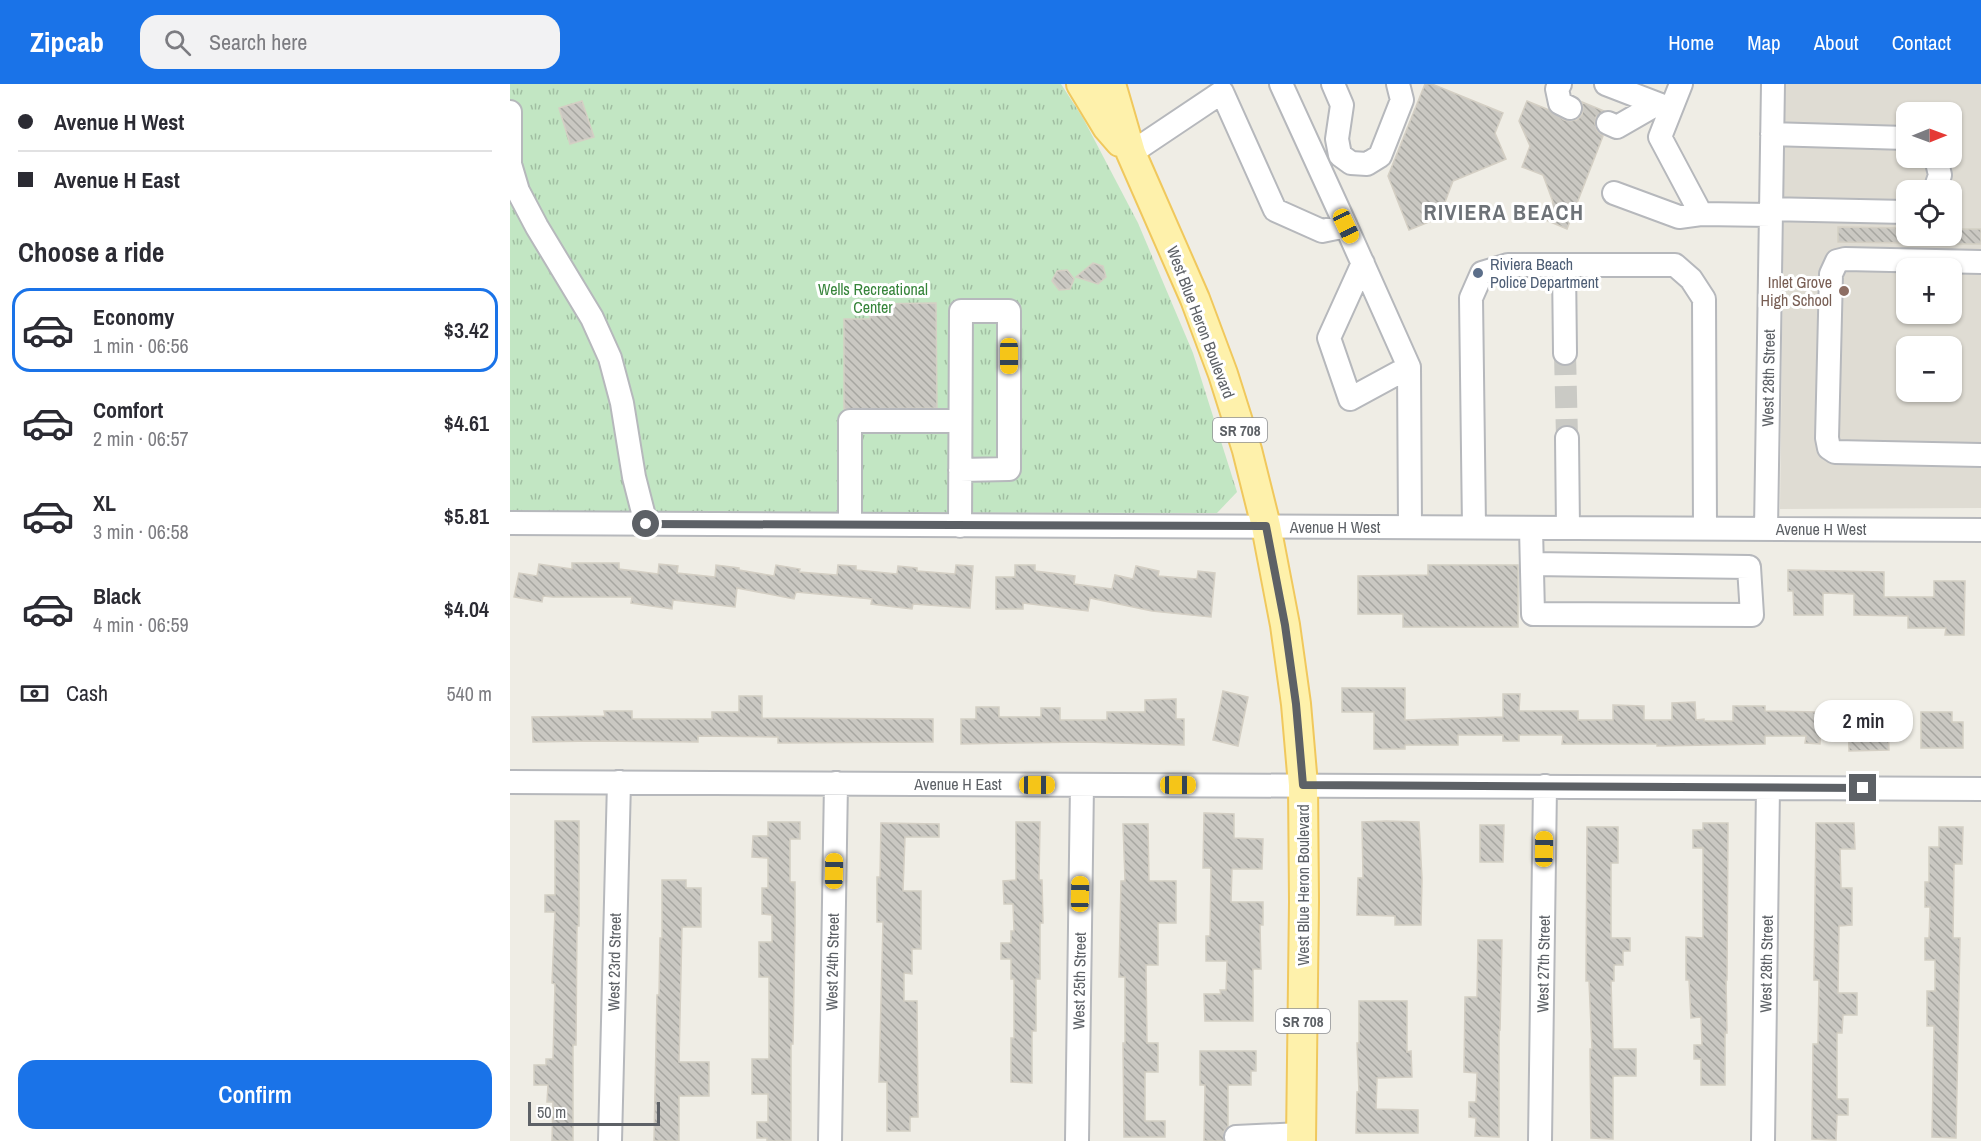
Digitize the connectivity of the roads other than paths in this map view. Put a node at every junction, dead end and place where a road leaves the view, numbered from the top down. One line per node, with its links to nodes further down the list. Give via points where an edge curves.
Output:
1 (1081, 84): 18 (main road, West Blue Heron Boulevard / SR 708, via 1107,127)
2 (1111, 84): 18 (main road, West Blue Heron Boulevard / SR 708)
3 (1281, 84): 23 (street)
4 (1333, 84): 5 (street, via 1342,105 1337,139 1340,155 1351,164 1367,164 1380,156 1402,100)
5 (1398, 84)
6 (1560, 84): 12 (street, via 1560,103)
7 (1606, 84): 11 (street)
8 (1681, 84): 11 (street)
9 (1773, 84): 15 (street, West 28th Street)
10 (1222, 87): 18 (street); 23 (street, via 1275,210 1322,231)
11 (1664, 106): 14 (street, via 1617,127); 22 (street, via 1660,137)
12 (1570, 108)
13 (510, 112): 17 (street)
14 (1608, 123)
15 (1772, 134): 16 (street); 20 (street, West 28th Street)
16 (1896, 138)
17 (510, 141): 34 (street, via 510,164 518,191 592,318 610,358)
18 (1131, 153): 37 (main road, West Blue Heron Boulevard / SR 708, via 1223,374)
19 (1614, 193): 22 (street, via 1680,217)
20 (1771, 212): 21 (street); 22 (street); 43 (street, West 28th Street)
21 (1896, 212)
22 (1701, 214)
23 (1346, 226): 25 (street)
24 (1981, 262): 31 (street, via 1837,261 1831,274 1827,438 1828,448 1835,452)
25 (1363, 263): 28 (street); 28 (street, via 1329,339 1350,399)
26 (1563, 265): 27 (street); 39 (street, via 1508,265 1482,273 1471,298); 42 (street, via 1675,265 1691,279 1704,299)
27 (1565, 353)
28 (1409, 367): 38 (street)
29 (960, 421): 32 (street); 32 (street, via 962,311 1009,311 1009,469); 35 (street, via 850,421)
30 (1566, 438): 41 (street)
31 (1981, 455)
32 (960, 470): 36 (street)
33 (510, 523): 34 (street, Avenue H West)
34 (646, 524): 35 (street, Avenue H West)
35 (850, 524): 36 (street, Avenue H West)
36 (960, 526): 37 (street, Avenue H West)
37 (1266, 526): 38 (street, Avenue H West); 51 (main road, West Blue Heron Boulevard / SR 708, via 1285,625)
38 (1410, 527): 39 (street, Avenue H West)
39 (1474, 527): 40 (street, Avenue H West)
40 (1531, 528): 41 (street, Avenue H West); 45 (street)
41 (1568, 528): 42 (street, Avenue H West)
42 (1705, 528): 43 (street, Avenue H West)
43 (1757, 529): 44 (street, Avenue H West); 46 (street, West 28th Street)
44 (1981, 530)
45 (1532, 564): 46 (street); 46 (street, West 28th Street, via 1533,614 1752,615)
46 (1749, 567)
47 (510, 782): 48 (street, Avenue H East)
48 (619, 782): 49 (street, Avenue H East); 57 (street, West 23rd Street)
49 (836, 783): 50 (street, Avenue H East); 58 (street, West 24th Street)
50 (1082, 785): 51 (street, Avenue H East); 59 (street, West 25th Street)
51 (1303, 785): 52 (street, Avenue H East); 56 (main road, West Blue Heron Boulevard / SR 708)
52 (1545, 786): 53 (street, Avenue H East); 60 (street, West 27th Street)
53 (1768, 788): 54 (street, Avenue H East); 61 (street, West 28th Street)
54 (1981, 789)
55 (1236, 1137): 56 (street)
56 (1301, 1138)
57 (610, 1141)
58 (830, 1141)
59 (1077, 1141)
60 (1540, 1141)
61 (1763, 1141)

